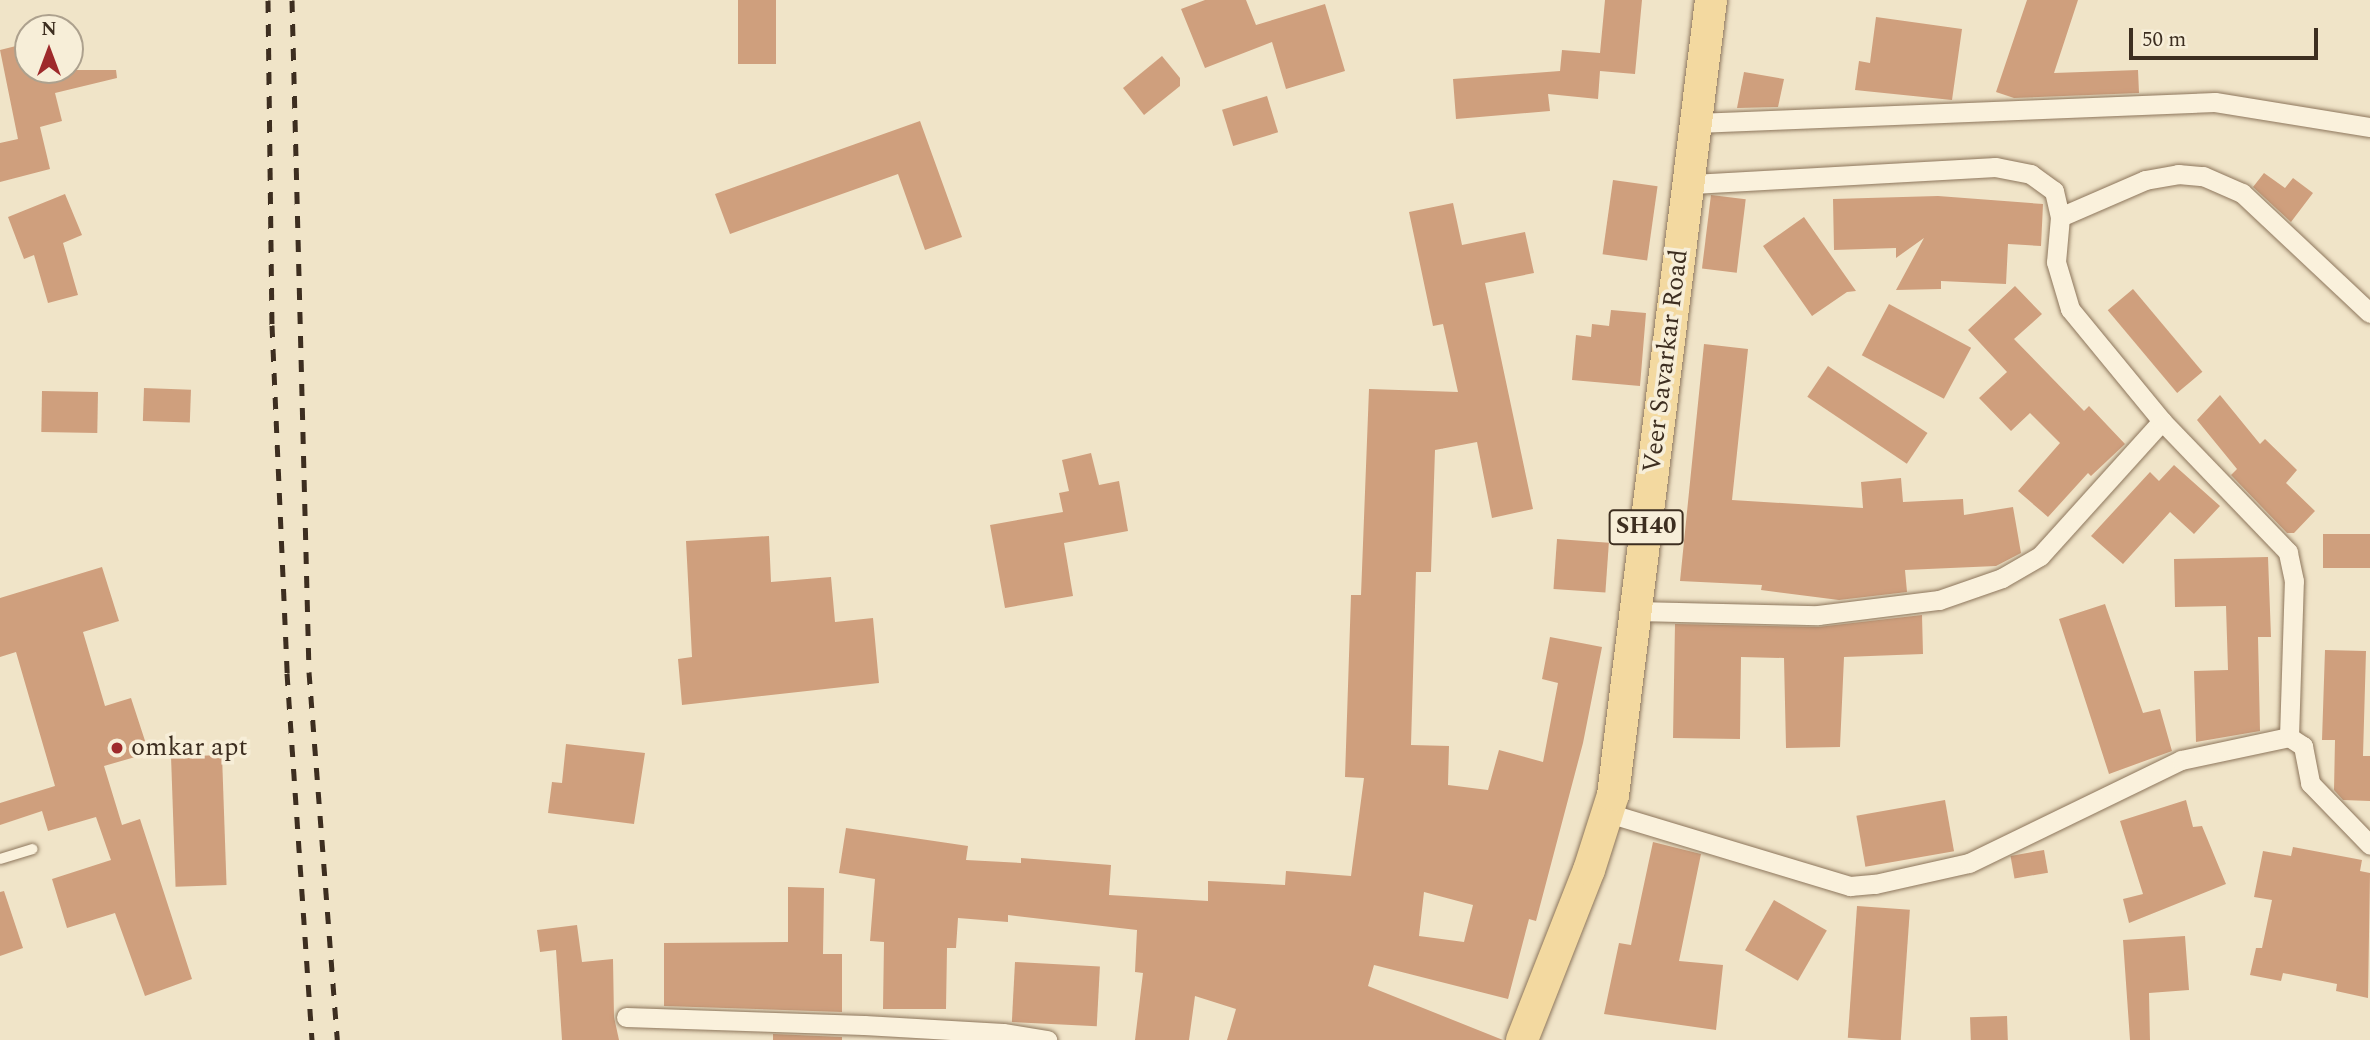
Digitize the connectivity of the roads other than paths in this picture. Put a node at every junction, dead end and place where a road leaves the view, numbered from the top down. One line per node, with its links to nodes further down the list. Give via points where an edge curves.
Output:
1 (1711, 0): 2 (main road, Veer Savarkar Road / SH40)
2 (1696, 123): 3 (street, via 2215,102); 4 (main road, Veer Savarkar Road / SH40)
3 (2370, 127)
4 (1688, 184): 5 (street, via 1995,167 2031,174 2054,191); 8 (main road, Veer Savarkar Road / SH40)
5 (2060, 217): 6 (street, via 2145,180 2178,174 2203,176 2242,193); 7 (street, via 2056,262 2070,309)
6 (2370, 313)
7 (2162, 421): 8 (street, via 2040,556 2002,578 1939,600 1818,615); 9 (street, via 2288,552 2294,581)
8 (1636, 611): 10 (main road, Veer Savarkar Road / SH40)
9 (2289, 737): 10 (street, via 2181,760 1969,863 1875,884 1850,886); 11 (street, via 2303,746 2310,783)
10 (1608, 813): 16 (main road, Veer Savarkar Road / SH40)
11 (2370, 845)
12 (32, 849): 13 (lane)
13 (0, 859)
14 (626, 1017): 15 (street, via 864,1025)
15 (1047, 1040)
16 (1522, 1040)

